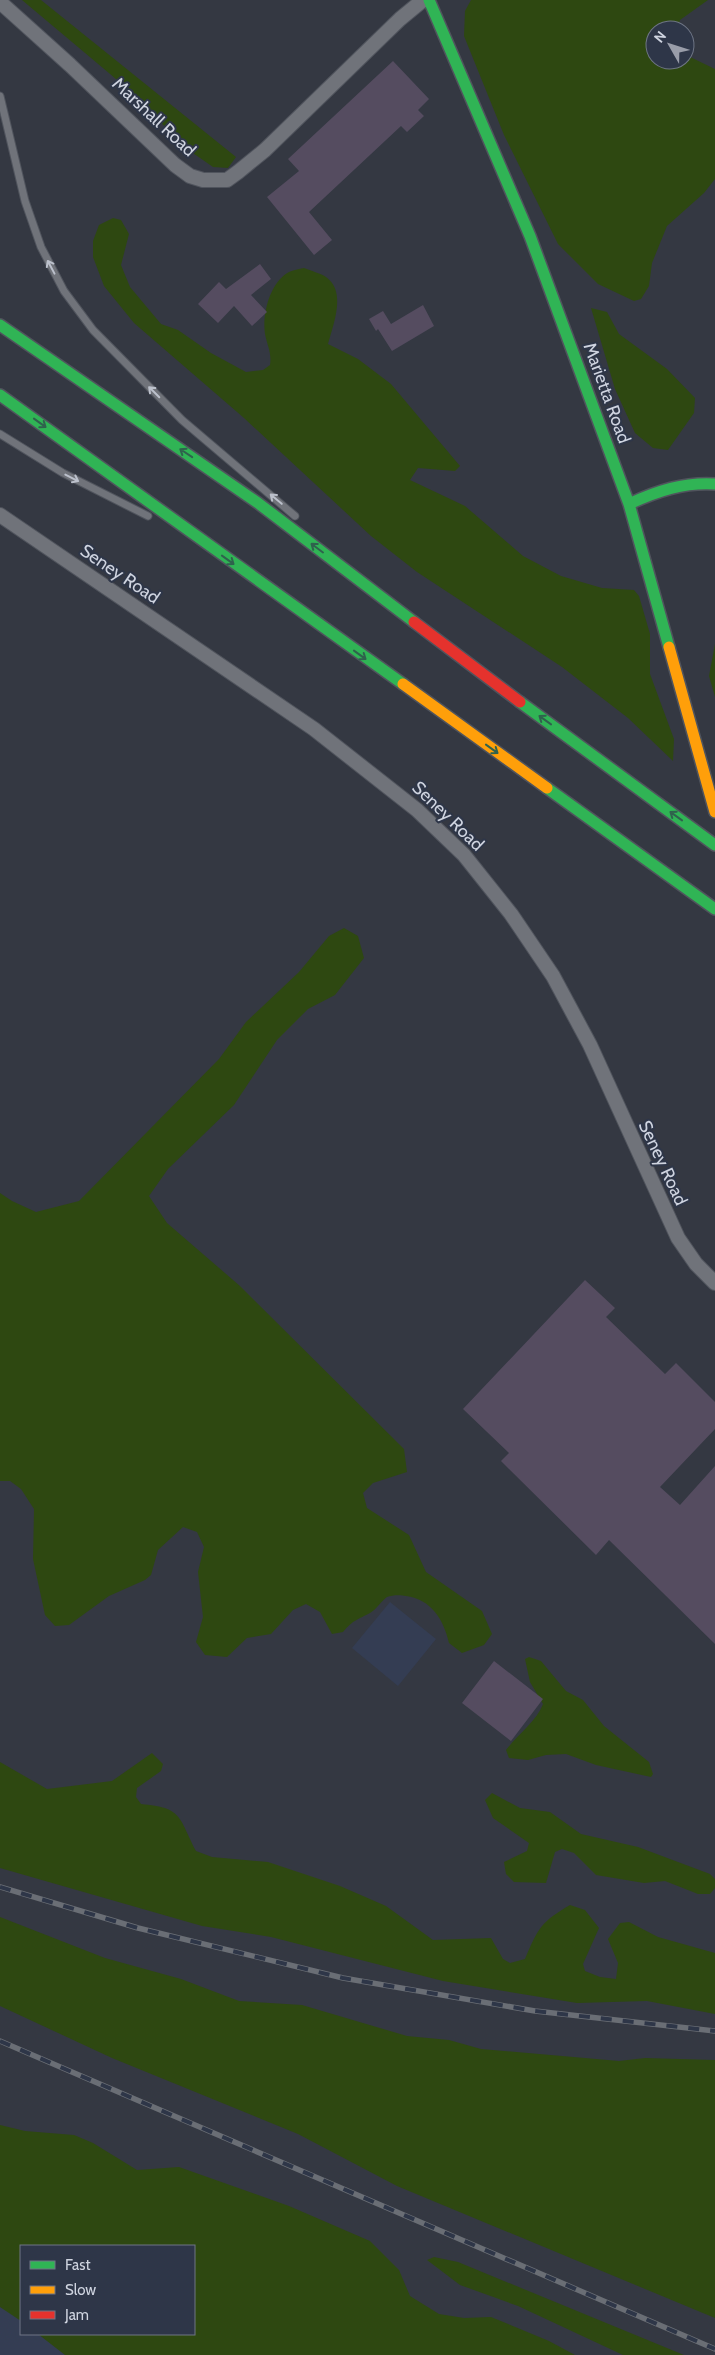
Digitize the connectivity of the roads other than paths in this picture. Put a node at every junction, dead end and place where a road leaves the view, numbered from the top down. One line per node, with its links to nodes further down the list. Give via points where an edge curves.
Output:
1 (423, 0): 3 (street, Marshall Road, via 250,164 227,180 215,182 190,176 175,165)
2 (429, 0): 9 (main road, Marietta Road, via 530,236)
3 (0, 2)
4 (0, 96): 12 (lane, one-way to 4, via 182,420 93,330 64,291 41,248 24,201)
5 (0, 325): 16 (main road, one-way to 5, via 258,503)
6 (0, 395): 14 (main road, one-way to 14)
7 (0, 434): 11 (lane, one-way to 11, via 63,473)
8 (715, 484): 9 (main road, via 684,484)
9 (629, 504): 17 (main road, Marietta Road)
10 (0, 515): 20 (street, Seney Road, via 314,728 417,810 464,856 511,914 553,976 590,1045 678,1238 696,1264)
11 (157, 520)
12 (304, 523)
13 (166, 525): 14 (lane)
14 (208, 546): 19 (main road, one-way to 19)
15 (357, 568): 16 (lane)
16 (486, 678): 18 (main road, one-way to 16)
17 (715, 812)
18 (715, 845)
19 (715, 909)
20 (715, 1283)

